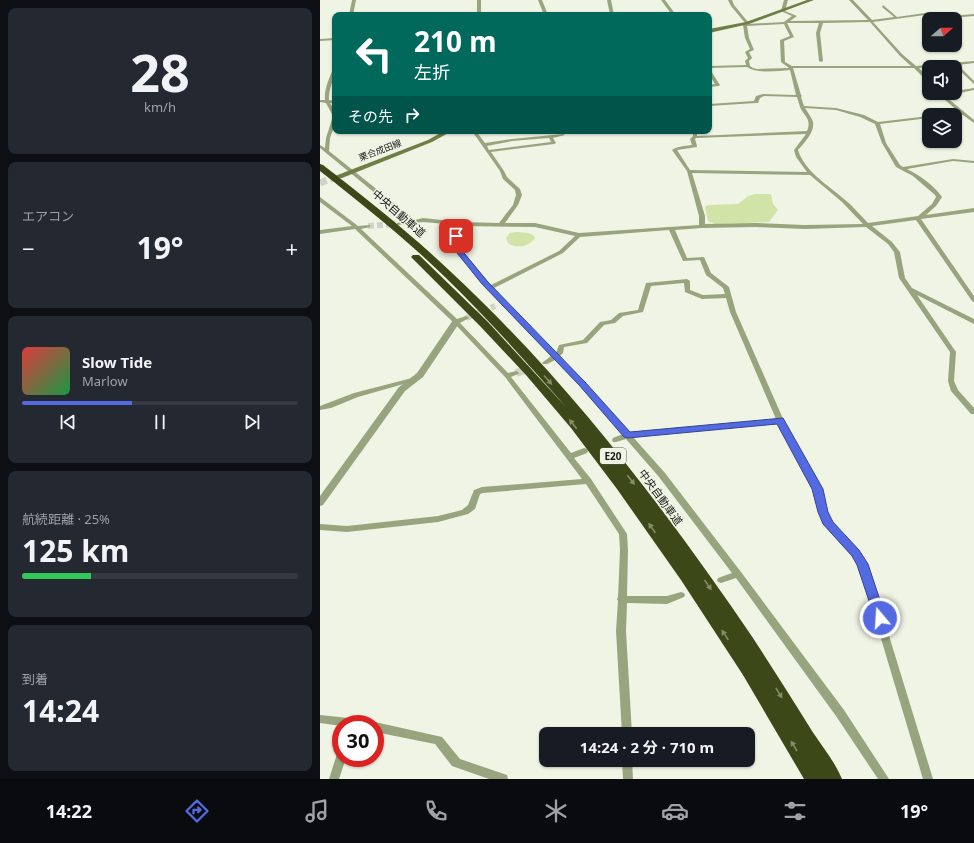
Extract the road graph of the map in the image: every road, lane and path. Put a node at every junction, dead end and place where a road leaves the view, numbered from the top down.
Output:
1 (354, 0) edge
2 (479, 0) edge
3 (540, 0) edge
4 (609, 0) edge
5 (663, 0) edge
6 (730, 0) edge
7 (786, 0) edge
8 (812, 0) edge
9 (851, 0) edge
10 (883, 6) dead end
11 (783, 11) junction
12 (352, 12) edge
13 (479, 12) edge
14 (545, 12) edge
15 (611, 12) edge
16 (672, 12) edge
17 (974, 15) edge
18 (897, 18) junction
19 (871, 20) junction
20 (787, 23) junction
21 (821, 23) junction
22 (746, 24) junction
23 (712, 30) edge
24 (332, 39) edge
25 (320, 40) edge
26 (821, 61) dead end
27 (974, 62) edge
28 (962, 64) edge
29 (748, 66) junction
30 (712, 67) edge
31 (791, 68) junction
32 (916, 68) junction
33 (922, 68) edge
34 (962, 71) edge
35 (922, 72) edge
36 (712, 76) edge
37 (332, 78) edge
38 (974, 83) edge
39 (712, 86) edge
40 (974, 89) edge
41 (962, 91) edge
42 (800, 96) junction
43 (947, 100) edge
44 (320, 101) edge
45 (327, 102) junction
46 (332, 102) edge
47 (712, 105) edge
48 (802, 107) junction
49 (332, 108) edge
50 (963, 114) joint
51 (922, 117) edge
52 (974, 122) edge
53 (876, 123) junction
54 (332, 126) edge
55 (809, 132) junction
56 (443, 134) edge
57 (476, 134) edge
58 (695, 134) edge
59 (712, 134) edge
60 (563, 135) dead end
61 (550, 137) junction
62 (483, 145) junction
63 (320, 146) edge
64 (327, 151) junction
65 (489, 152) junction
66 (974, 162) edge
67 (320, 167) edge
68 (903, 168) junction
69 (689, 171) junction
70 (350, 172) junction
71 (811, 174) junction
72 (330, 178) edge
73 (320, 199) edge
74 (974, 210) edge
75 (918, 219) junction
76 (413, 221) junction
77 (399, 224) tunnel mouth
78 (461, 224) junction
79 (501, 224) junction
80 (867, 225) junction
81 (355, 226) junction
82 (368, 226) tunnel mouth
83 (702, 226) junction
84 (671, 228) junction
85 (320, 232) edge
86 (579, 235) junction
87 (489, 288) junction
88 (910, 289) junction
89 (729, 296) junction
90 (974, 300) edge
91 (466, 318) tunnel mouth
92 (456, 322) junction
93 (974, 322) edge
94 (556, 356) junction
95 (545, 363) dead end
96 (516, 373) tunnel mouth
97 (507, 376) junction
98 (412, 380) junction
99 (320, 408) edge
100 (974, 412) edge
101 (780, 420) junction
102 (628, 435) junction
103 (616, 440) dead end
104 (584, 451) dead end
105 (569, 457) junction
106 (588, 481) junction
107 (320, 503) edge
108 (320, 528) edge
109 (738, 574) junction
110 (721, 580) dead end
111 (681, 595) dead end
112 (621, 599) junction
113 (320, 719) edge
114 (332, 721) edge
115 (627, 727) edge
116 (384, 729) edge
117 (338, 767) edge
118 (627, 767) edge
119 (334, 779) edge
120 (503, 779) edge
121 (628, 779) edge
122 (814, 779) edge
123 (833, 779) edge
124 (884, 779) edge
125 (928, 779) edge

1 - 12 street
2 - 13 street
3 - 14 street
4 - 15 street
5 - 16 street
6 - 22 street
7 - 11 street
8 - 11 main road
9 - 19 street
10 - 18 street
11 - 20 street
11 - 22 main road
17 - 18 street
18 - 19 street
19 - 21 street
19 - 32 street
20 - 21 street
20 - 22 street
20 - 31 street
21 - 26 street
22 - 23 main road
22 - 29 street
24 - 25 street
27 - 28 street
29 - 30 street
29 - 31 street
31 - 32 street
31 - 42 street
32 - 33 street
32 - 35 street
34 - 38 street
36 - 39 street
37 - 45 street
40 - 41 street
42 - 47 street
42 - 48 street
43 - 50 street
44 - 45 street
45 - 46 street
45 - 49 street
48 - 53 street
48 - 55 street
50 - 52 street
51 - 53 street
53 - 68 street
54 - 64 street
55 - 59 street
55 - 71 street
56 - 70 main road, 栗合成田線
57 - 62 street
58 - 69 street
60 - 61 street
61 - 62 street
61 - 65 street
62 - 65 street
63 - 64 street
64 - 70 street
65 - 79 street
66 - 68 street
67 - 72 highway, 中央自動車道 / E20
68 - 75 street
69 - 71 street
69 - 83 street
70 - 72 main road, 栗合成田線
70 - 76 street
71 - 80 street
122 -> 72 highway, 中央自動車道 / E20
72 -> 123 highway, 中央自動車道 / E20
73 - 81 street
74 - 75 street
75 - 80 street
75 - 90 street
76 - 77 street
76 - 78 street
78 - 79 street
78 - 87 street
79 - 86 street
80 - 83 street
80 - 88 street
81 - 82 street
81 - 85 street
81 - 92 street
83 - 84 street
84 - 86 street
84 - 89 street
86 - 87 street
87 - 94 street
88 - 93 street
88 - 100 street
89 - 94 street
89 - 101 street
91 - 92 street
92 - 97 street
92 - 98 street
94 - 95 street
94 - 102 street
96 - 97 street
97 - 105 street
98 - 99 street
98 - 107 street
101 - 102 street
101 - 125 street
102 - 103 street
102 - 109 street
104 - 105 street
105 - 106 street
106 - 108 street
106 - 112 street
109 - 110 street
109 - 124 street
111 - 112 street
112 - 115 street
113 - 114 street
116 - 120 street
117 - 119 street
118 - 121 street

